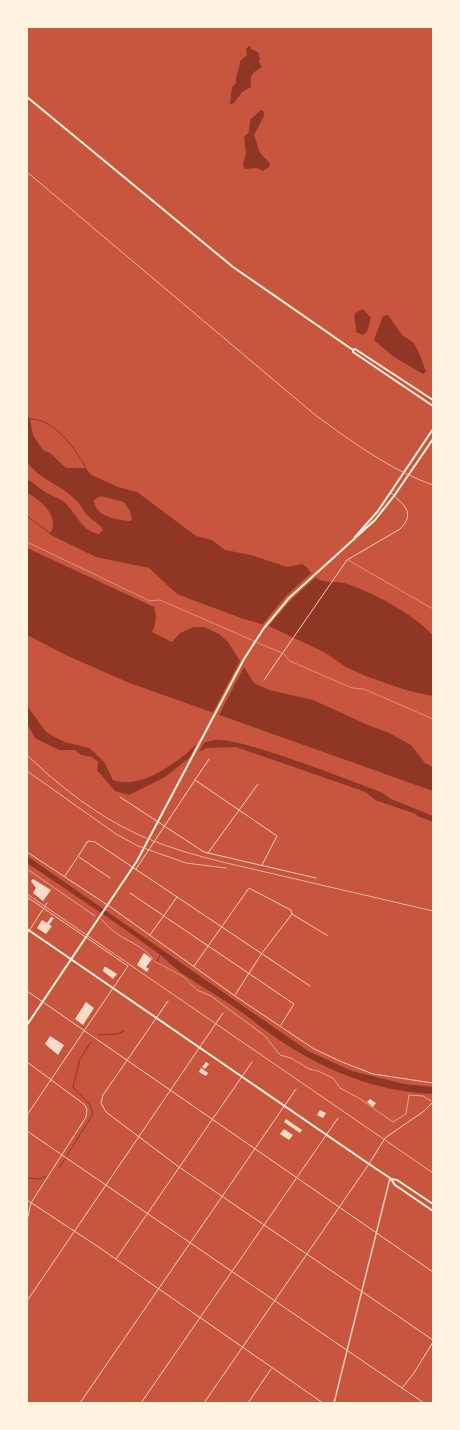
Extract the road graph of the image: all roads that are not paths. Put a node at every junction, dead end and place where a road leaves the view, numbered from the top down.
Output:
1 (27, 97) edge
2 (353, 350) junction
3 (433, 400) edge
4 (433, 406) edge
5 (433, 429) edge
6 (433, 439) edge
7 (391, 493) junction
8 (394, 496) junction
9 (354, 538) junction
10 (27, 542) edge
11 (347, 560) junction
12 (433, 609) edge
13 (282, 653) junction
14 (264, 680) dead end
15 (433, 719) edge
16 (209, 759) dead end
17 (195, 780) junction
18 (258, 784) dead end
19 (120, 797) dead end
20 (238, 809) junction
21 (164, 825) junction
22 (27, 852) edge
23 (208, 853) junction
24 (78, 857) junction
25 (262, 866) junction
26 (136, 869) junction
27 (65, 877) junction
28 (110, 878) dead end
29 (316, 878) dead end
30 (130, 893) dead end
31 (178, 896) junction
32 (27, 897) edge
33 (47, 903) dead end
34 (109, 906) junction
35 (44, 908) junction
36 (292, 914) junction
37 (164, 916) junction
38 (221, 926) junction
39 (28, 929) edge
40 (27, 934) edge
41 (150, 935) junction
42 (328, 936) dead end
43 (87, 938) junction
44 (208, 946) junction
45 (262, 953) junction
46 (72, 960) junction
47 (154, 961) road end
48 (193, 967) junction
49 (249, 974) junction
50 (310, 986) dead end
51 (113, 988) junction
52 (196, 989) road end
53 (27, 991) edge
54 (235, 996) junction
55 (168, 1001) dead end
56 (43, 1002) junction
57 (223, 1013) dead end
58 (157, 1018) junction
59 (27, 1025) edge
60 (281, 1026) junction
61 (84, 1030) junction
62 (199, 1047) junction
63 (127, 1060) junction
64 (27, 1062) edge
65 (252, 1062) dead end
66 (241, 1077) junction
67 (52, 1080) junction
68 (433, 1083) edge
69 (296, 1089) dead end
70 (169, 1090) junction
71 (433, 1102) edge
72 (284, 1106) junction
73 (27, 1116) edge
74 (338, 1118) dead end
75 (212, 1120) junction
76 (27, 1131) edge
77 (326, 1135) junction
78 (137, 1137) junction
79 (254, 1149) junction
80 (61, 1154) junction
81 (370, 1164) junction
82 (179, 1167) junction
83 (296, 1178) junction
84 (390, 1178) junction
85 (105, 1184) junction
86 (222, 1196) junction
87 (27, 1200) edge
88 (31, 1203) junction
89 (433, 1204) edge
90 (339, 1208) junction
91 (433, 1211) edge
92 (147, 1214) junction
93 (27, 1221) edge
94 (265, 1225) junction
95 (73, 1230) junction
96 (376, 1233) junction
97 (190, 1243) junction
98 (306, 1255) junction
99 (116, 1259) junction
100 (232, 1272) junction
101 (433, 1272) edge
102 (157, 1290) junction
103 (361, 1292) junction
104 (27, 1301) edge
105 (274, 1302) junction
106 (200, 1319) junction
107 (433, 1341) edge
108 (242, 1348) junction
109 (347, 1352) junction
110 (272, 1368) junction
111 (402, 1388) junction
112 (80, 1403) edge
113 (141, 1403) edge
114 (204, 1403) edge
115 (248, 1403) edge
116 (323, 1403) edge
117 (334, 1403) edge
118 (424, 1403) edge

1 - 2 main road
2 - 3 main road
2 - 4 main road
5 - 7 main road
6 - 8 main road
7 - 8 street
7 - 9 main road
8 - 9 main road
8 - 11 street
9 - 34 main road
10 - 13 lane
11 - 12 lane
11 - 13 street
13 - 14 street
13 - 15 lane
16 - 17 street
17 - 20 street
17 - 21 street
18 - 20 street
19 - 21 street
20 - 23 street
20 - 25 street
21 - 23 street
21 - 26 street
22 - 27 street
23 - 25 street
24 - 26 street
24 - 27 street
24 - 28 street
25 - 29 street
26 - 31 street
27 - 34 street
30 - 37 street
31 - 37 street
31 - 38 street
32 - 35 street
33 - 35 street
34 - 41 street
34 - 43 main road
35 - 39 street
35 - 43 street
36 - 38 street
36 - 42 street
36 - 45 street
37 - 41 street
37 - 44 street
38 - 44 street
38 - 45 street
39 - 40 street
39 - 46 main road
41 - 48 street
43 - 46 main road
43 - 51 street
44 - 48 street
44 - 49 street
45 - 49 street
45 - 50 street
46 - 51 main road
46 - 56 main road
47 - 52 lane
48 - 54 street
49 - 54 street
49 - 60 street
51 - 58 main road
51 - 61 street
53 - 56 street
54 - 60 street
55 - 58 street
56 - 59 main road
56 - 61 street
57 - 62 street
58 - 62 main road
58 - 63 street
60 - 68 street
61 - 63 street
61 - 67 street
62 - 66 main road
62 - 70 street
63 - 70 street
63 - 78 street
64 - 67 street
65 - 66 street
66 - 72 main road
66 - 75 street
67 - 73 street
67 - 80 street
69 - 72 street
70 - 75 street
70 - 78 street
71 - 81 street
72 - 77 main road
72 - 79 street
74 - 77 street
75 - 79 street
75 - 82 street
76 - 80 street
77 - 81 main road
77 - 83 street
78 - 82 street
78 - 85 street
79 - 83 street
79 - 86 street
80 - 85 street
80 - 88 street
81 - 84 main road
81 - 90 street
82 - 86 street
82 - 92 street
83 - 90 street
83 - 94 street
84 - 89 main road
84 - 91 main road
84 - 96 street
85 - 92 street
85 - 95 street
86 - 94 street
86 - 97 street
87 - 88 street
88 - 93 street
88 - 95 street
90 - 96 street
90 - 98 street
92 - 97 street
92 - 99 street
94 - 98 street
94 - 100 street
95 - 99 street
95 - 104 street
96 - 101 street
96 - 103 street
97 - 100 street
97 - 102 street
98 - 103 street
98 - 105 street
99 - 102 street
100 - 105 street
100 - 106 street
102 - 106 street
102 - 112 street
103 - 107 street
103 - 109 street
105 - 108 street
105 - 109 street
106 - 108 street
106 - 113 street
107 - 111 street
108 - 110 street
108 - 114 street
109 - 111 street
109 - 117 street
110 - 115 street
110 - 116 street
111 - 118 street

